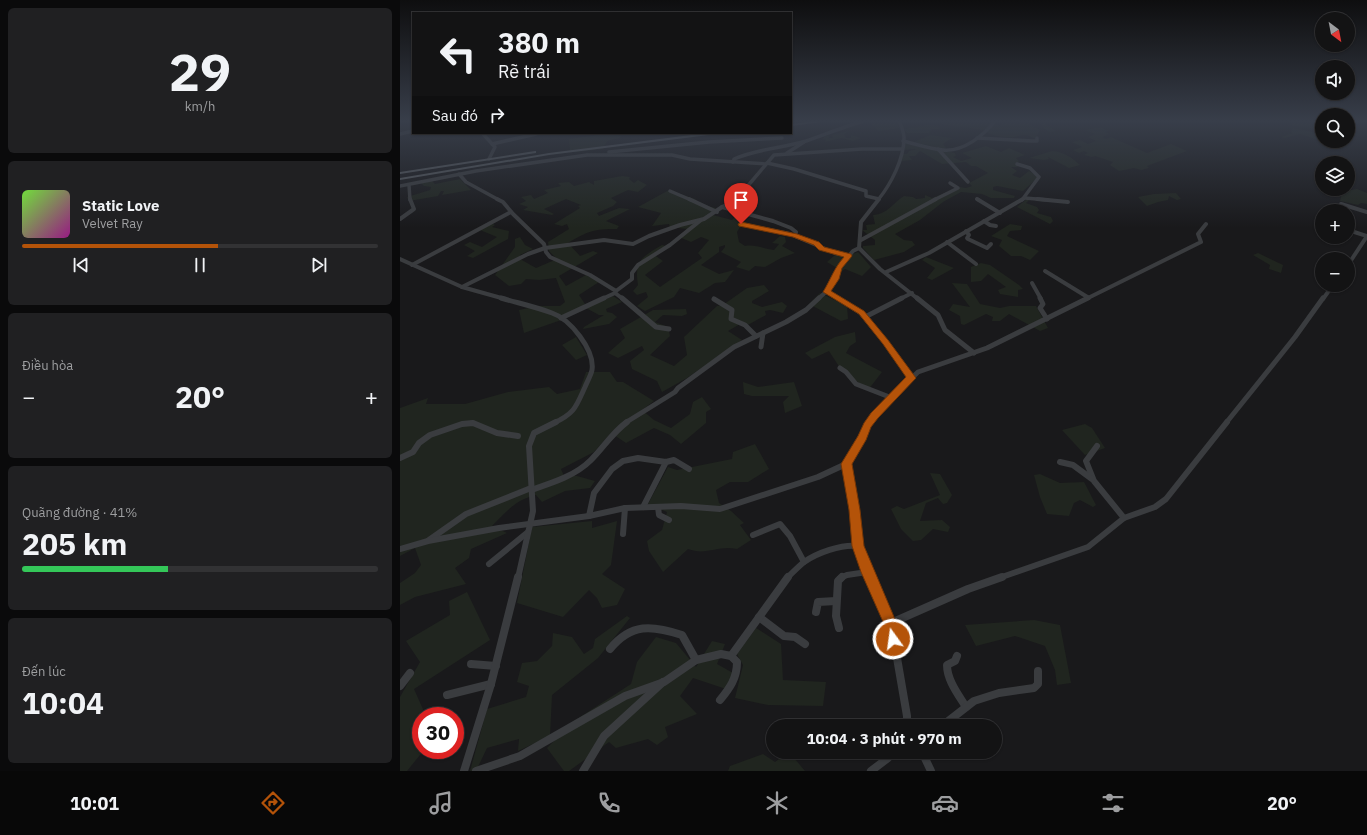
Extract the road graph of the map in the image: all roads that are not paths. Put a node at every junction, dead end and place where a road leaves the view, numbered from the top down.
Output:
1 (491, 156) edge
2 (516, 156) edge
3 (529, 156) edge
4 (587, 156) edge
5 (676, 156) edge
6 (741, 156) edge
7 (773, 156) edge
8 (899, 156) edge
9 (944, 156) edge
10 (489, 159) junction
11 (733, 162) junction
12 (767, 163) junction
13 (1017, 164) dead end
14 (481, 166) junction
15 (476, 171) junction
16 (400, 173) edge
17 (459, 174) junction
18 (400, 179) edge
19 (968, 182) dead end
20 (950, 183) dead end
21 (401, 185) edge
22 (409, 185) junction
23 (670, 191) dead end
24 (1025, 198) junction
25 (879, 199) junction
26 (977, 199) dead end
27 (1068, 202) dead end
28 (722, 207) junction
29 (1355, 208) edge
30 (511, 212) junction
31 (717, 212) junction
32 (1367, 212) edge
33 (1000, 213) junction
34 (400, 219) edge
35 (702, 220) junction
36 (984, 221) junction
37 (741, 224) dead end
38 (1206, 224) dead end
39 (996, 226) dead end
40 (966, 231) junction
41 (1355, 232) edge
42 (795, 235) junction
43 (1367, 236) edge
44 (860, 240) junction
45 (947, 242) junction
46 (991, 244) dead end
47 (545, 248) junction
48 (859, 248) junction
49 (1355, 254) edge
50 (849, 256) junction
51 (400, 260) edge
52 (976, 264) dead end
53 (412, 265) junction
54 (1045, 271) dead end
55 (886, 272) junction
56 (1032, 283) dead end
57 (462, 287) junction
58 (615, 292) junction
59 (827, 292) junction
60 (1328, 292) edge
61 (912, 293) junction
62 (1089, 298) junction
63 (714, 299) dead end
64 (865, 317) junction
65 (561, 318) junction
66 (1047, 319) junction
67 (668, 329) dead end
68 (763, 333) junction
69 (756, 336) junction
70 (761, 347) dead end
71 (974, 353) junction
72 (840, 368) dead end
73 (911, 378) junction
74 (892, 398) junction
75 (518, 436) dead end
76 (1097, 446) dead end
77 (400, 458) edge
78 (666, 462) junction
79 (1060, 462) dead end
80 (846, 464) junction
81 (689, 469) dead end
82 (1094, 481) junction
83 (531, 489) junction
84 (643, 507) junction
85 (658, 507) junction
86 (626, 508) junction
87 (589, 516) junction
88 (1124, 518) junction
89 (669, 520) dead end
90 (530, 524) junction
91 (528, 532) junction
92 (623, 534) dead end
93 (753, 535) dead end
94 (428, 540) junction
95 (858, 546) junction
96 (401, 550) edge
97 (804, 562) junction
98 (489, 564) dead end
99 (867, 572) junction
100 (836, 602) junction
101 (816, 612) dead end
102 (758, 618) junction
103 (891, 624) junction
104 (839, 628) dead end
105 (805, 644) dead end
106 (610, 649) dead end
107 (731, 656) junction
108 (956, 656) dead end
109 (696, 660) junction
110 (471, 664) dead end
111 (496, 666) junction
112 (1038, 671) dead end
113 (410, 673) dead end
114 (664, 682) junction
115 (491, 684) junction
116 (400, 686) edge
117 (447, 695) dead end
118 (720, 700) dead end
119 (966, 707) junction
120 (908, 719) edge
121 (951, 719) edge
122 (887, 759) edge
123 (925, 759) edge
124 (464, 771) edge
125 (476, 771) edge
126 (583, 771) edge
127 (871, 771) edge
128 (931, 771) edge

1 - 10 street
2 - 10 main road
3 - 14 main road
4 - 15 street
5 - 11 street
6 - 11 street
7 - 12 street
8 - 25 street
9 - 19 street
10 - 16 main road
11 - 12 street
12 - 25 street
12 - 28 street
13 - 24 street
14 - 15 street
14 - 18 main road
15 - 17 street
17 - 22 street
17 - 30 street
20 - 44 street
21 - 22 street
22 - 34 street
23 - 31 street
24 - 27 street
24 - 33 street
25 - 44 street
26 - 33 street
28 - 31 street
28 - 42 street
29 - 32 street
30 - 47 street
30 - 53 street
31 - 35 street
33 - 36 street
35 - 47 street
35 - 58 street
36 - 39 street
36 - 40 street
37 - 42 street
38 - 62 street
40 - 45 street
40 - 46 street
41 - 43 street
42 - 50 street
43 - 49 street
44 - 48 street
45 - 52 street
45 - 55 street
47 - 57 street
47 - 58 street
48 - 50 street
48 - 55 street
50 - 59 street
51 - 53 street
53 - 57 street
54 - 62 street
55 - 61 street
56 - 66 street
57 - 65 street
58 - 65 street
58 - 67 street
59 - 64 street
59 - 68 street
60 - 88 street
61 - 64 street
61 - 71 street
62 - 66 street
63 - 69 street
64 - 73 street
65 - 83 street
66 - 71 street
68 - 69 street
68 - 70 street
69 - 83 street
71 - 73 street
72 - 74 street
73 - 74 street
74 - 80 street
75 - 77 street
76 - 82 street
78 - 81 street
78 - 84 street
78 - 87 street
79 - 82 street
80 - 85 street
80 - 95 street
82 - 88 street
83 - 90 street
83 - 94 street
84 - 85 street
84 - 86 street
85 - 89 street
86 - 87 street
86 - 92 street
87 - 90 street
88 - 103 street
90 - 91 street
90 - 94 street
91 - 98 street
91 - 111 street
93 - 97 street
94 - 96 street
95 - 97 street
95 - 99 street
97 - 102 street
99 - 100 street
99 - 103 street
100 - 101 street
100 - 104 street
102 - 105 street
102 - 107 street
103 - 120 street
106 - 109 street
107 - 109 street
107 - 118 street
108 - 119 street
109 - 114 street
110 - 111 street
111 - 115 street
112 - 119 street
113 - 116 street
114 - 125 street
114 - 126 street
115 - 117 street
115 - 124 street
119 - 121 street
122 - 127 street
123 - 128 street

